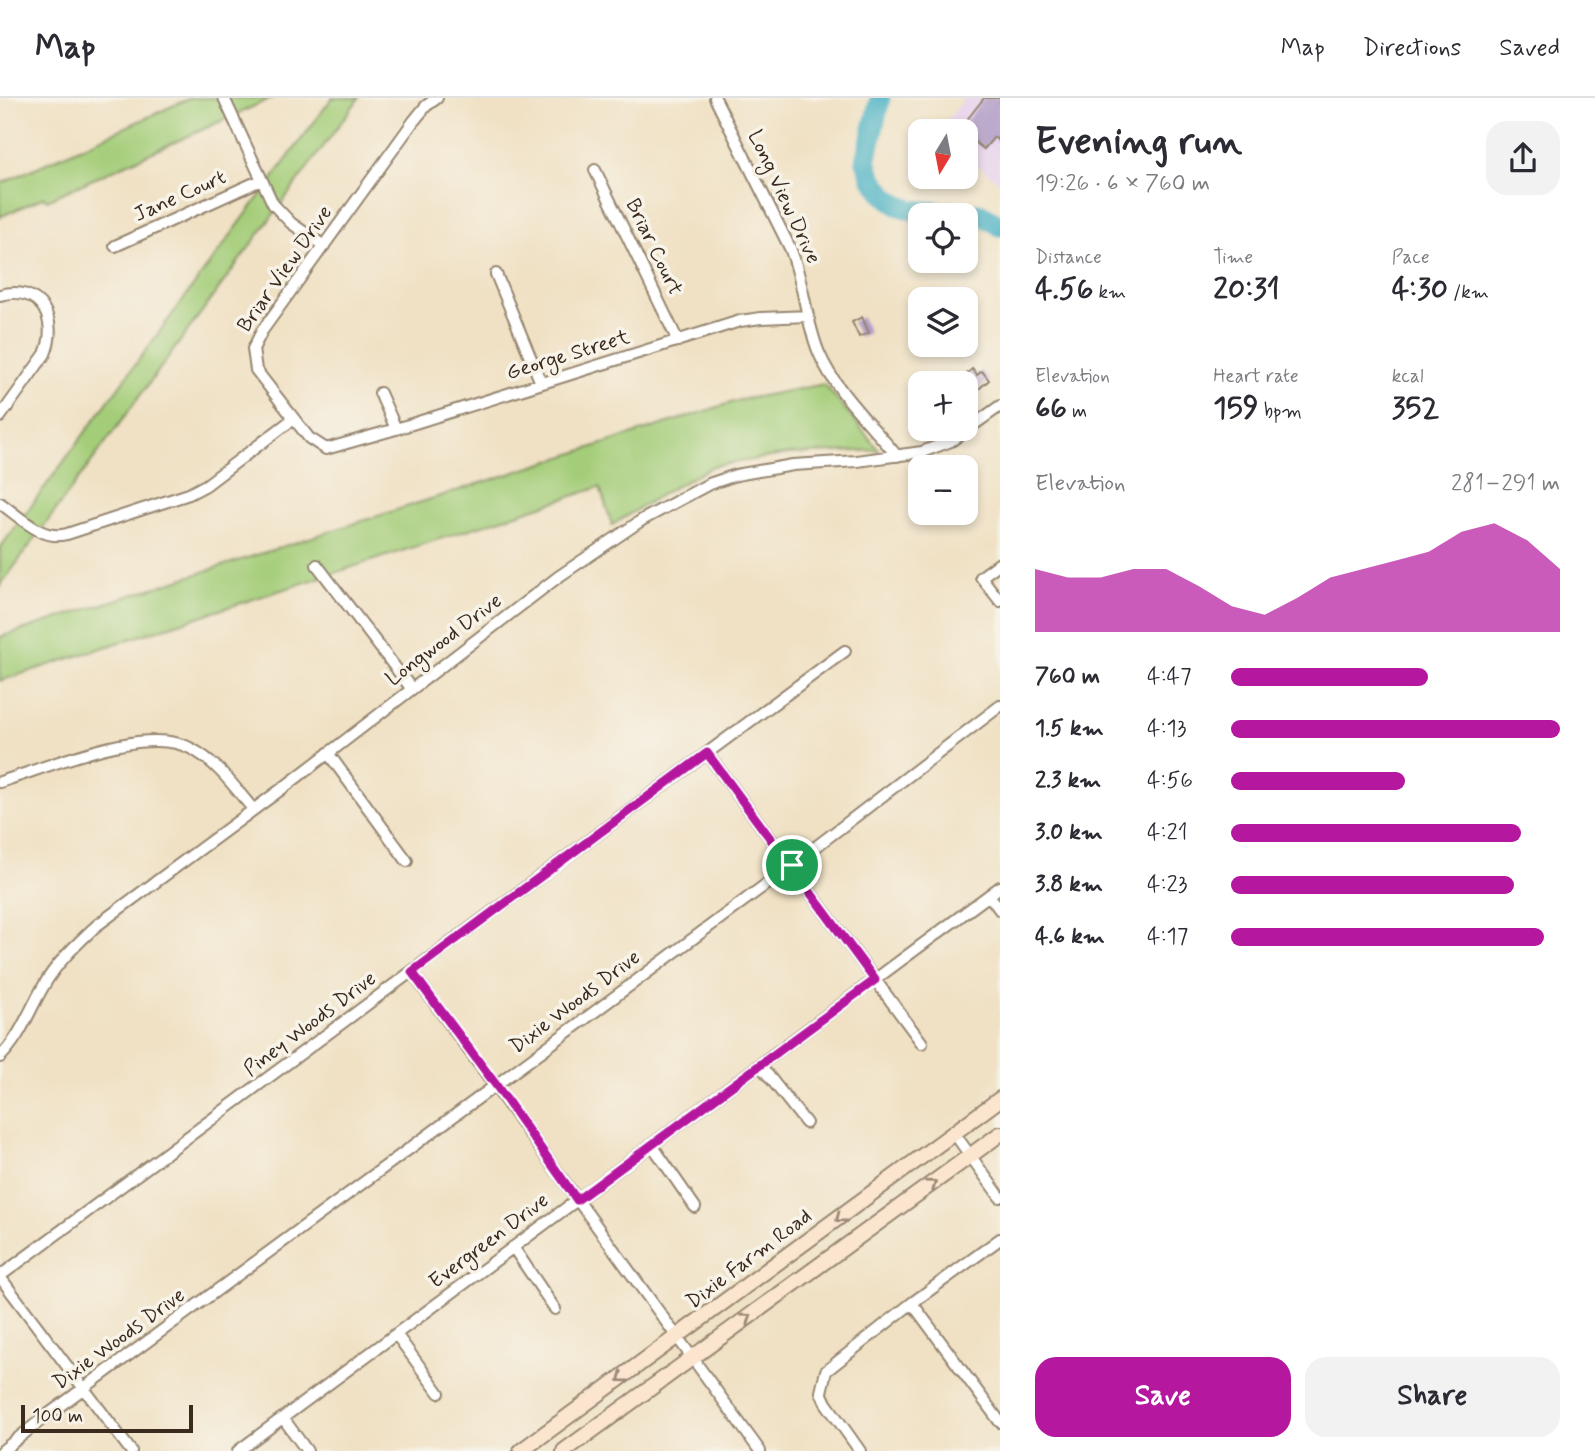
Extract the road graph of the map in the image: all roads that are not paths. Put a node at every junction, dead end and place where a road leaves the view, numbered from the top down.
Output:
1 (224, 98) edge
2 (437, 98) edge
3 (715, 98) edge
4 (595, 170) dead end
5 (261, 180) junction
6 (115, 246) dead end
7 (324, 246) junction
8 (496, 274) dead end
9 (0, 295) edge
10 (808, 316) junction
11 (678, 341) junction
12 (541, 383) junction
13 (380, 393) dead end
14 (1000, 406) edge
15 (0, 417) edge
16 (293, 419) junction
17 (396, 429) junction
18 (342, 445) joint
19 (897, 456) junction
20 (0, 503) edge
21 (1000, 563) edge
22 (317, 565) dead end
23 (1000, 601) edge
24 (845, 651) dead end
25 (411, 688) junction
26 (1000, 706) edge
27 (328, 753) junction
28 (707, 753) junction
29 (0, 782) edge
30 (253, 809) junction
31 (407, 861) dead end
32 (792, 865) junction
33 (1000, 887) edge
34 (989, 895) junction
35 (1000, 910) edge
36 (412, 972) junction
37 (875, 980) junction
38 (922, 1043) dead end
39 (0, 1057) edge
40 (760, 1065) junction
41 (496, 1085) junction
42 (1000, 1099) edge
43 (806, 1123) dead end
44 (954, 1133) junction
45 (1000, 1134) edge
46 (652, 1145) junction
47 (971, 1156) junction
48 (1000, 1197) edge
49 (577, 1200) junction
50 (695, 1207) dead end
51 (1000, 1239) edge
52 (513, 1247) junction
53 (0, 1276) edge
54 (912, 1303) junction
55 (555, 1309) dead end
56 (396, 1334) junction
57 (678, 1338) junction
58 (692, 1357) junction
59 (85, 1389) junction
60 (439, 1393) dead end
61 (283, 1418) junction
62 (1000, 1422) edge
63 (2, 1451) edge
64 (131, 1451) edge
65 (238, 1451) edge
66 (307, 1451) edge
67 (521, 1451) edge
68 (564, 1451) edge
69 (760, 1451) edge
70 (860, 1451) edge

1 - 5 street
2 - 7 street, Briar View Drive
3 - 10 street, Long View Drive
4 - 11 street, Briar Court
5 - 6 street, Jane Court
5 - 7 street
7 - 16 street, Briar View Drive
8 - 12 street
9 - 15 street
10 - 11 street, George Street
10 - 19 street, Long View Drive
11 - 12 street, George Street
12 - 17 street, George Street
13 - 17 street
14 - 19 street, Longwood Drive
16 - 18 street, Briar View Drive
16 - 20 street
17 - 18 street, George Street
19 - 25 street, Longwood Drive
21 - 23 street
22 - 25 street
24 - 28 street, Piney Woods Drive
25 - 27 street, Longwood Drive
26 - 32 street, Dixie Woods Drive
27 - 30 street, Longwood Drive
27 - 31 street
28 - 32 street
28 - 36 street, Piney Woods Drive
29 - 30 street
30 - 39 street, Longwood Drive
32 - 37 street
32 - 41 street, Dixie Woods Drive
33 - 34 street, Evergreen Drive
34 - 35 street
34 - 37 street, Evergreen Drive
36 - 41 street
36 - 53 street, Piney Woods Drive
37 - 38 street
37 - 40 street, Evergreen Drive
40 - 43 street
40 - 46 street, Evergreen Drive
41 - 49 street
41 - 59 street, Dixie Woods Drive
42 - 44 main road, Dixie Farm Road
44 - 47 street
44 -> 57 main road, Dixie Farm Road
45 - 47 main road
46 - 49 street, Evergreen Drive
46 - 50 street
47 - 48 street
58 -> 47 main road
49 - 52 street, Evergreen Drive
49 - 57 street
51 - 54 street
52 - 55 street
52 - 56 street, Evergreen Drive
53 - 59 street
54 - 62 street
54 - 70 street
56 - 60 street
56 - 61 street, Evergreen Drive
57 - 58 street
57 -> 67 main road, Dixie Farm Road
58 - 68 main road
58 - 69 street
59 - 63 street, Dixie Woods Drive
59 - 64 street
61 - 65 street, Evergreen Drive
61 - 66 street

